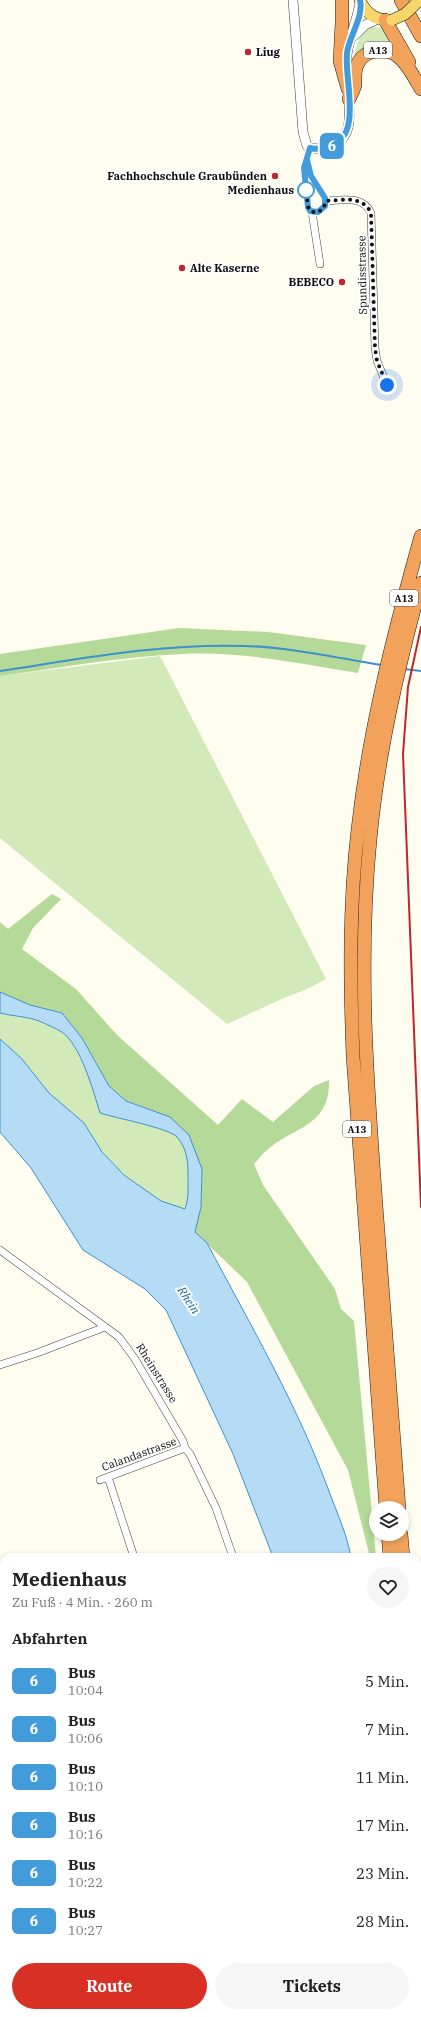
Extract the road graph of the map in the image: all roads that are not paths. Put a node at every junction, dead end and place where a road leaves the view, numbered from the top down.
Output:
1 (293, 0) edge
2 (342, 0) edge
3 (401, 0) edge
4 (416, 0) edge
5 (420, 0) edge
6 (360, 1) edge
7 (421, 8) edge
8 (385, 20) junction
9 (421, 36) edge
10 (350, 40) junction
11 (421, 89) edge
12 (348, 94) junction
13 (310, 148) junction
14 (307, 159) junction
15 (326, 201) junction
16 (311, 212) junction
17 (320, 264) dead end
18 (387, 385) dead end
19 (421, 536) edge
20 (421, 583) edge
21 (393, 667) junction
22 (376, 747) junction
23 (0, 1250) edge
24 (105, 1326) junction
25 (0, 1365) edge
26 (185, 1448) junction
27 (108, 1477) junction
28 (100, 1480) dead end
29 (385, 1501) edge
30 (398, 1501) edge
31 (389, 1541) edge
32 (402, 1541) edge
33 (133, 1553) edge
34 (232, 1553) edge
35 (390, 1553) edge
36 (403, 1553) edge

1 - 13 street
2 - 12 highway
3 - 9 highway
4 - 7 highway
5 - 8 main road, bridge
6 - 8 main road
6 - 10 street
8 - 10 street
8 - 11 highway, A13
10 - 12 street
11 - 12 highway, A13
12 - 13 street
13 - 14 street
14 - 15 street
14 - 16 street
15 - 16 street
15 - 18 street, Spundisstrasse
16 - 17 street
19 - 21 highway, A13
20 - 21 highway, A13
21 - 22 highway, A13
22 - 29 highway, A13
22 - 30 highway, A13
23 - 24 street, Rheinstrasse
24 - 25 street
24 - 26 street, Rheinstrasse
26 - 27 street, Calandastrasse
26 - 34 street, Rheinstrasse
27 - 28 street, Calandastrasse
27 - 33 street
31 - 35 highway
32 - 36 highway

